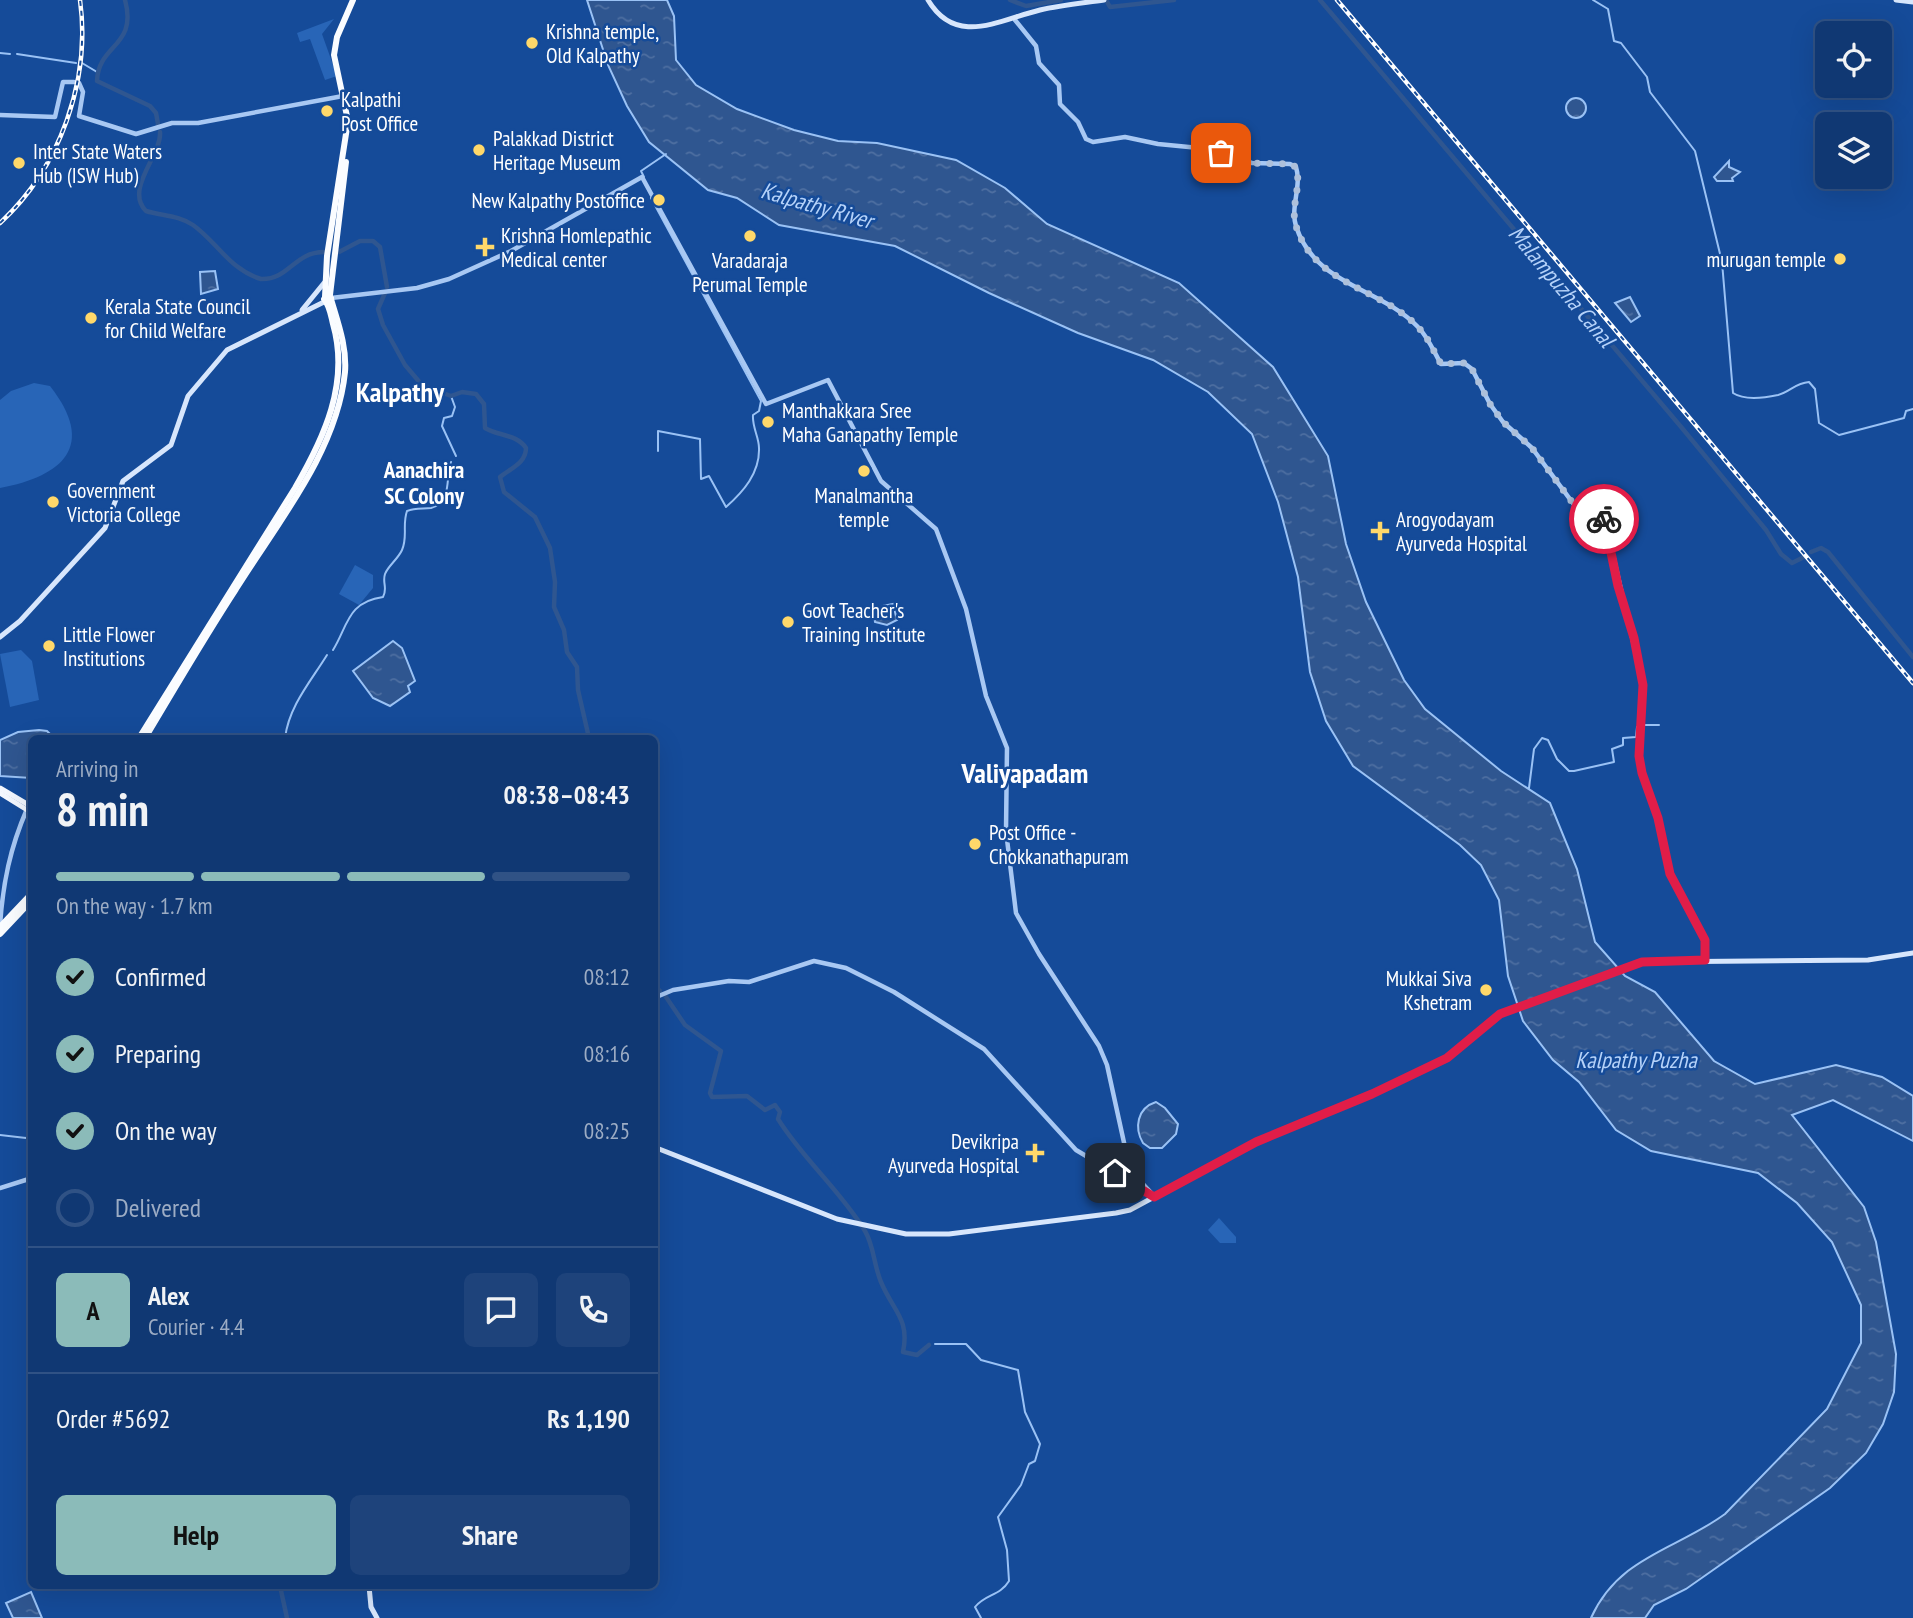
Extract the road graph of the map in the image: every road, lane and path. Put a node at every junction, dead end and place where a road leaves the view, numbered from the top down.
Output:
1 (353, 0) edge
2 (928, 0) edge
3 (1104, 0) edge
4 (1896, 0) edge
5 (1913, 2) edge
6 (1015, 20) junction
7 (339, 33) junction
8 (344, 96) junction
9 (0, 115) edge
10 (324, 284) junction
11 (328, 299) junction
12 (297, 315) junction
13 (11, 629) junction
14 (0, 630) edge
15 (0, 637) edge
16 (141, 735) edge
17 (147, 735) edge
18 (0, 788) edge
19 (0, 793) edge
20 (28, 808) edge
21 (28, 808) edge
22 (28, 814) edge
23 (28, 898) edge
24 (28, 904) edge
25 (0, 929) edge
26 (1913, 953) edge
27 (1705, 960) junction
28 (658, 996) edge
29 (658, 1149) edge
30 (28, 1179) edge
31 (0, 1188) edge
32 (1154, 1197) junction
33 (369, 1589) edge
34 (377, 1618) edge

1 - 7 highway
2 - 6 main road
3 - 6 main road
4 - 5 main road
6 - 27 street
7 - 8 highway
7 - 11 highway
8 - 9 street
8 - 10 highway
10 - 11 highway
10 - 12 main road
11 - 12 main road
11 - 16 highway
11 - 17 highway
11 - 32 street
12 - 13 main road
13 - 14 main road
13 - 15 main road
18 - 20 main road
19 - 21 main road
22 - 25 street
23 - 25 highway
24 - 25 highway
26 - 27 main road
27 - 32 main road
28 - 32 street
29 - 32 main road
30 - 31 street
33 - 34 main road

